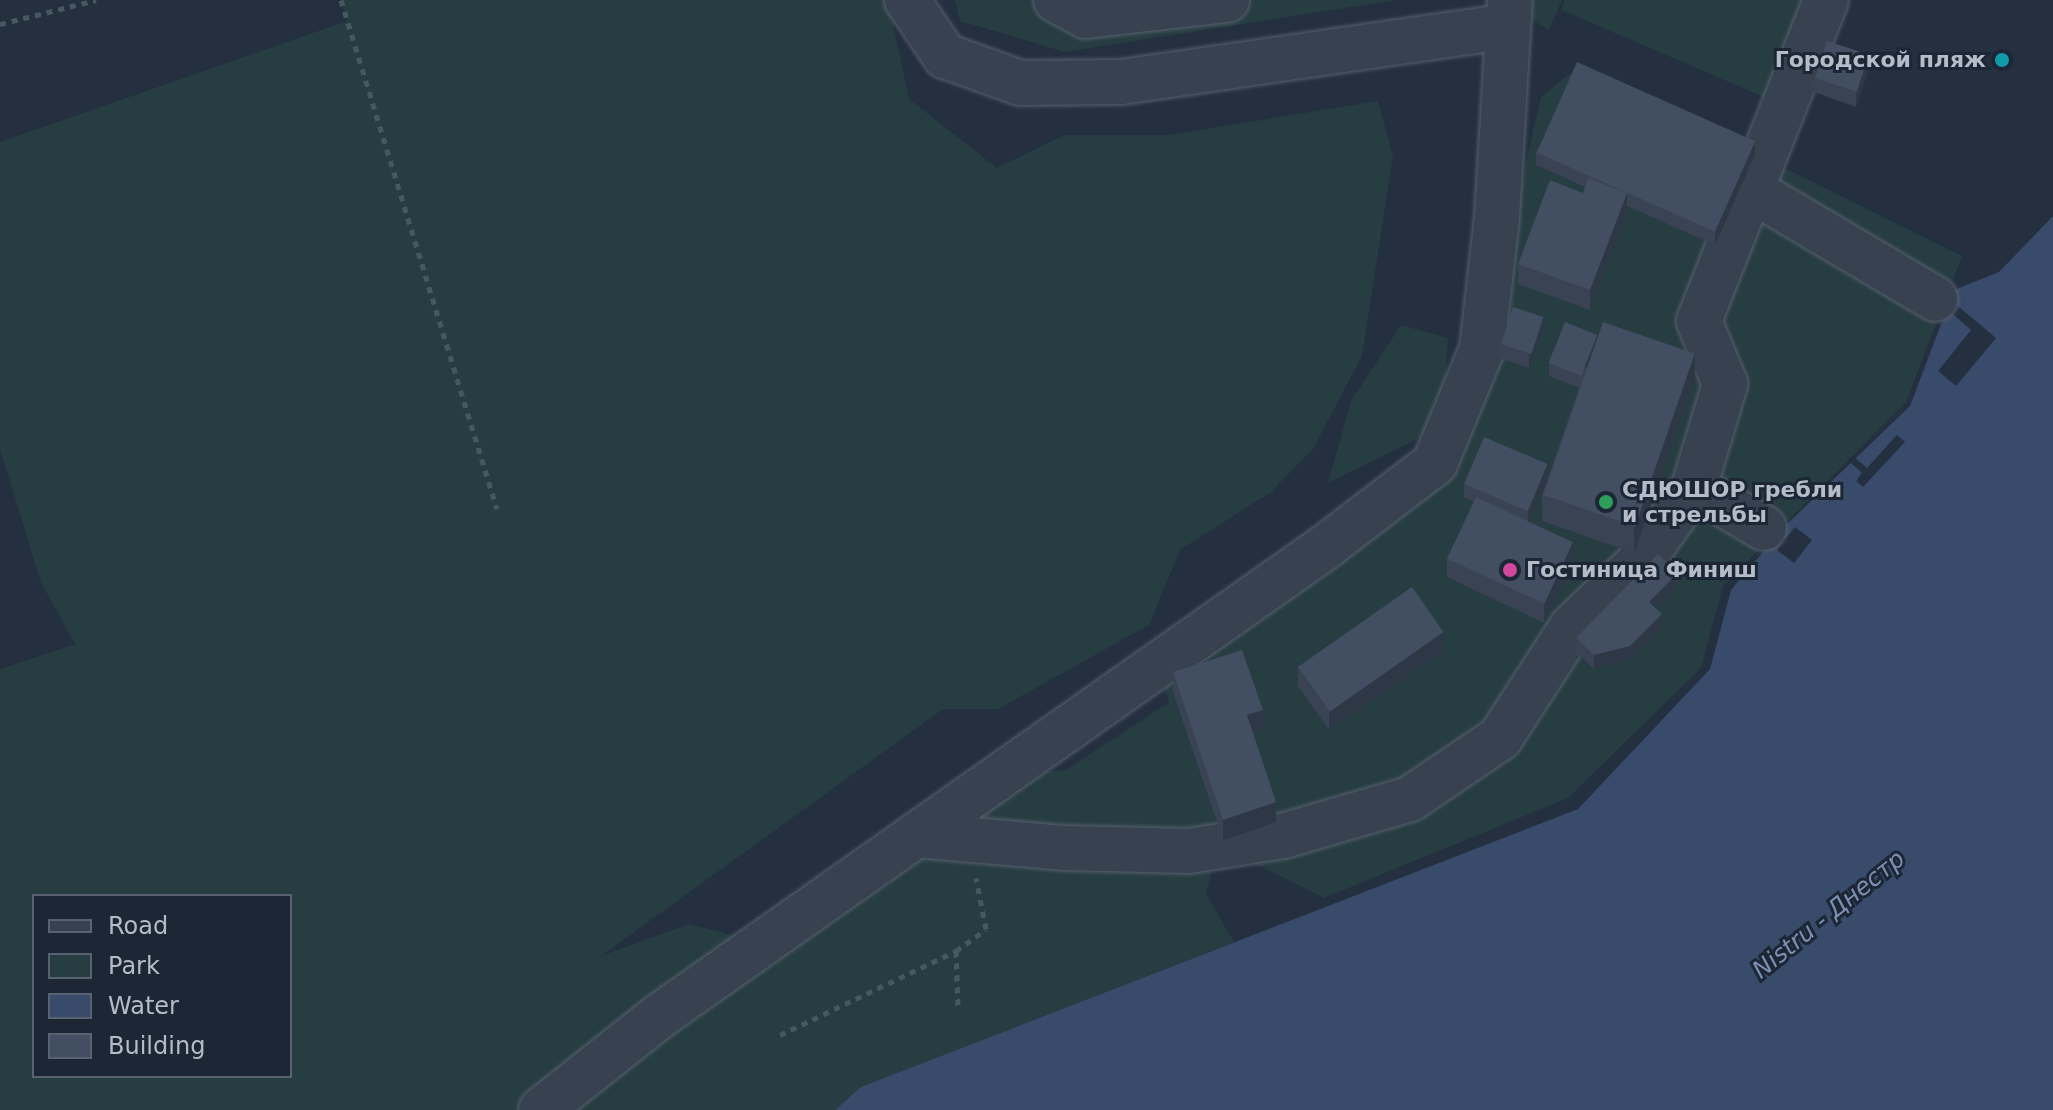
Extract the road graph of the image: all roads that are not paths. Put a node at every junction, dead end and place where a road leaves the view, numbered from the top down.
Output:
1 (907, 0) edge
2 (1056, 0) edge
3 (1227, 0) edge
4 (1826, 0) edge
5 (1508, 14) edge
6 (1751, 190) junction
7 (1935, 299) dead end
8 (1694, 487) junction
9 (1764, 528) dead end
10 (935, 837) junction
11 (541, 1110) edge

1 - 5 street
2 - 3 street
4 - 6 street
5 - 10 street
6 - 7 street
6 - 8 street
8 - 9 street
8 - 10 street
10 - 11 street

